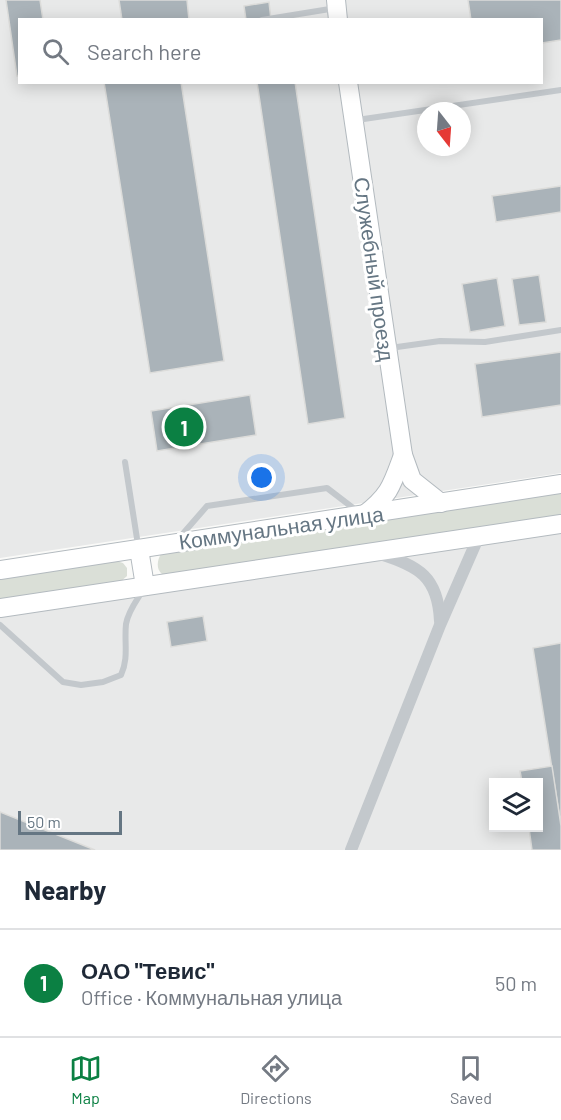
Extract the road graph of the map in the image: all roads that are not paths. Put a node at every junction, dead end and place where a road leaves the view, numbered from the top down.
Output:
1 (337, 9) edge
2 (276, 18) edge
3 (348, 84) edge
4 (561, 90) edge
5 (353, 120) junction
6 (561, 330) edge
7 (387, 348) junction
8 (403, 455) junction
9 (125, 462) dead end
10 (561, 484) edge
11 (441, 503) junction
12 (363, 515) junction
13 (561, 524) edge
14 (478, 538) junction
15 (175, 543) junction
16 (139, 549) junction
17 (376, 552) junction
18 (0, 570) edge
19 (145, 586) junction
20 (0, 608) edge
21 (0, 625) edge
22 (440, 625) junction
23 (351, 850) edge

1 - 2 lane
3 - 5 main road, Служебный проезд
4 - 5 lane
5 - 7 main road, Служебный проезд
6 - 7 lane
7 - 8 main road, Служебный проезд
8 - 11 main road, Служебный проезд
8 - 12 main road, Служебный проезд
9 - 16 lane
10 - 11 main road, Коммунальная улица
11 - 12 main road, Коммунальная улица
12 - 15 main road, Коммунальная улица
12 - 15 lane
13 - 14 main road, Коммунальная улица
14 - 17 main road, Коммунальная улица
14 - 22 street
15 - 16 main road, Коммунальная улица
16 - 18 main road, Коммунальная улица
16 - 19 main road
17 - 19 main road, Коммунальная улица
17 - 22 street
19 - 20 main road, Коммунальная улица
19 - 21 lane
22 - 23 street

